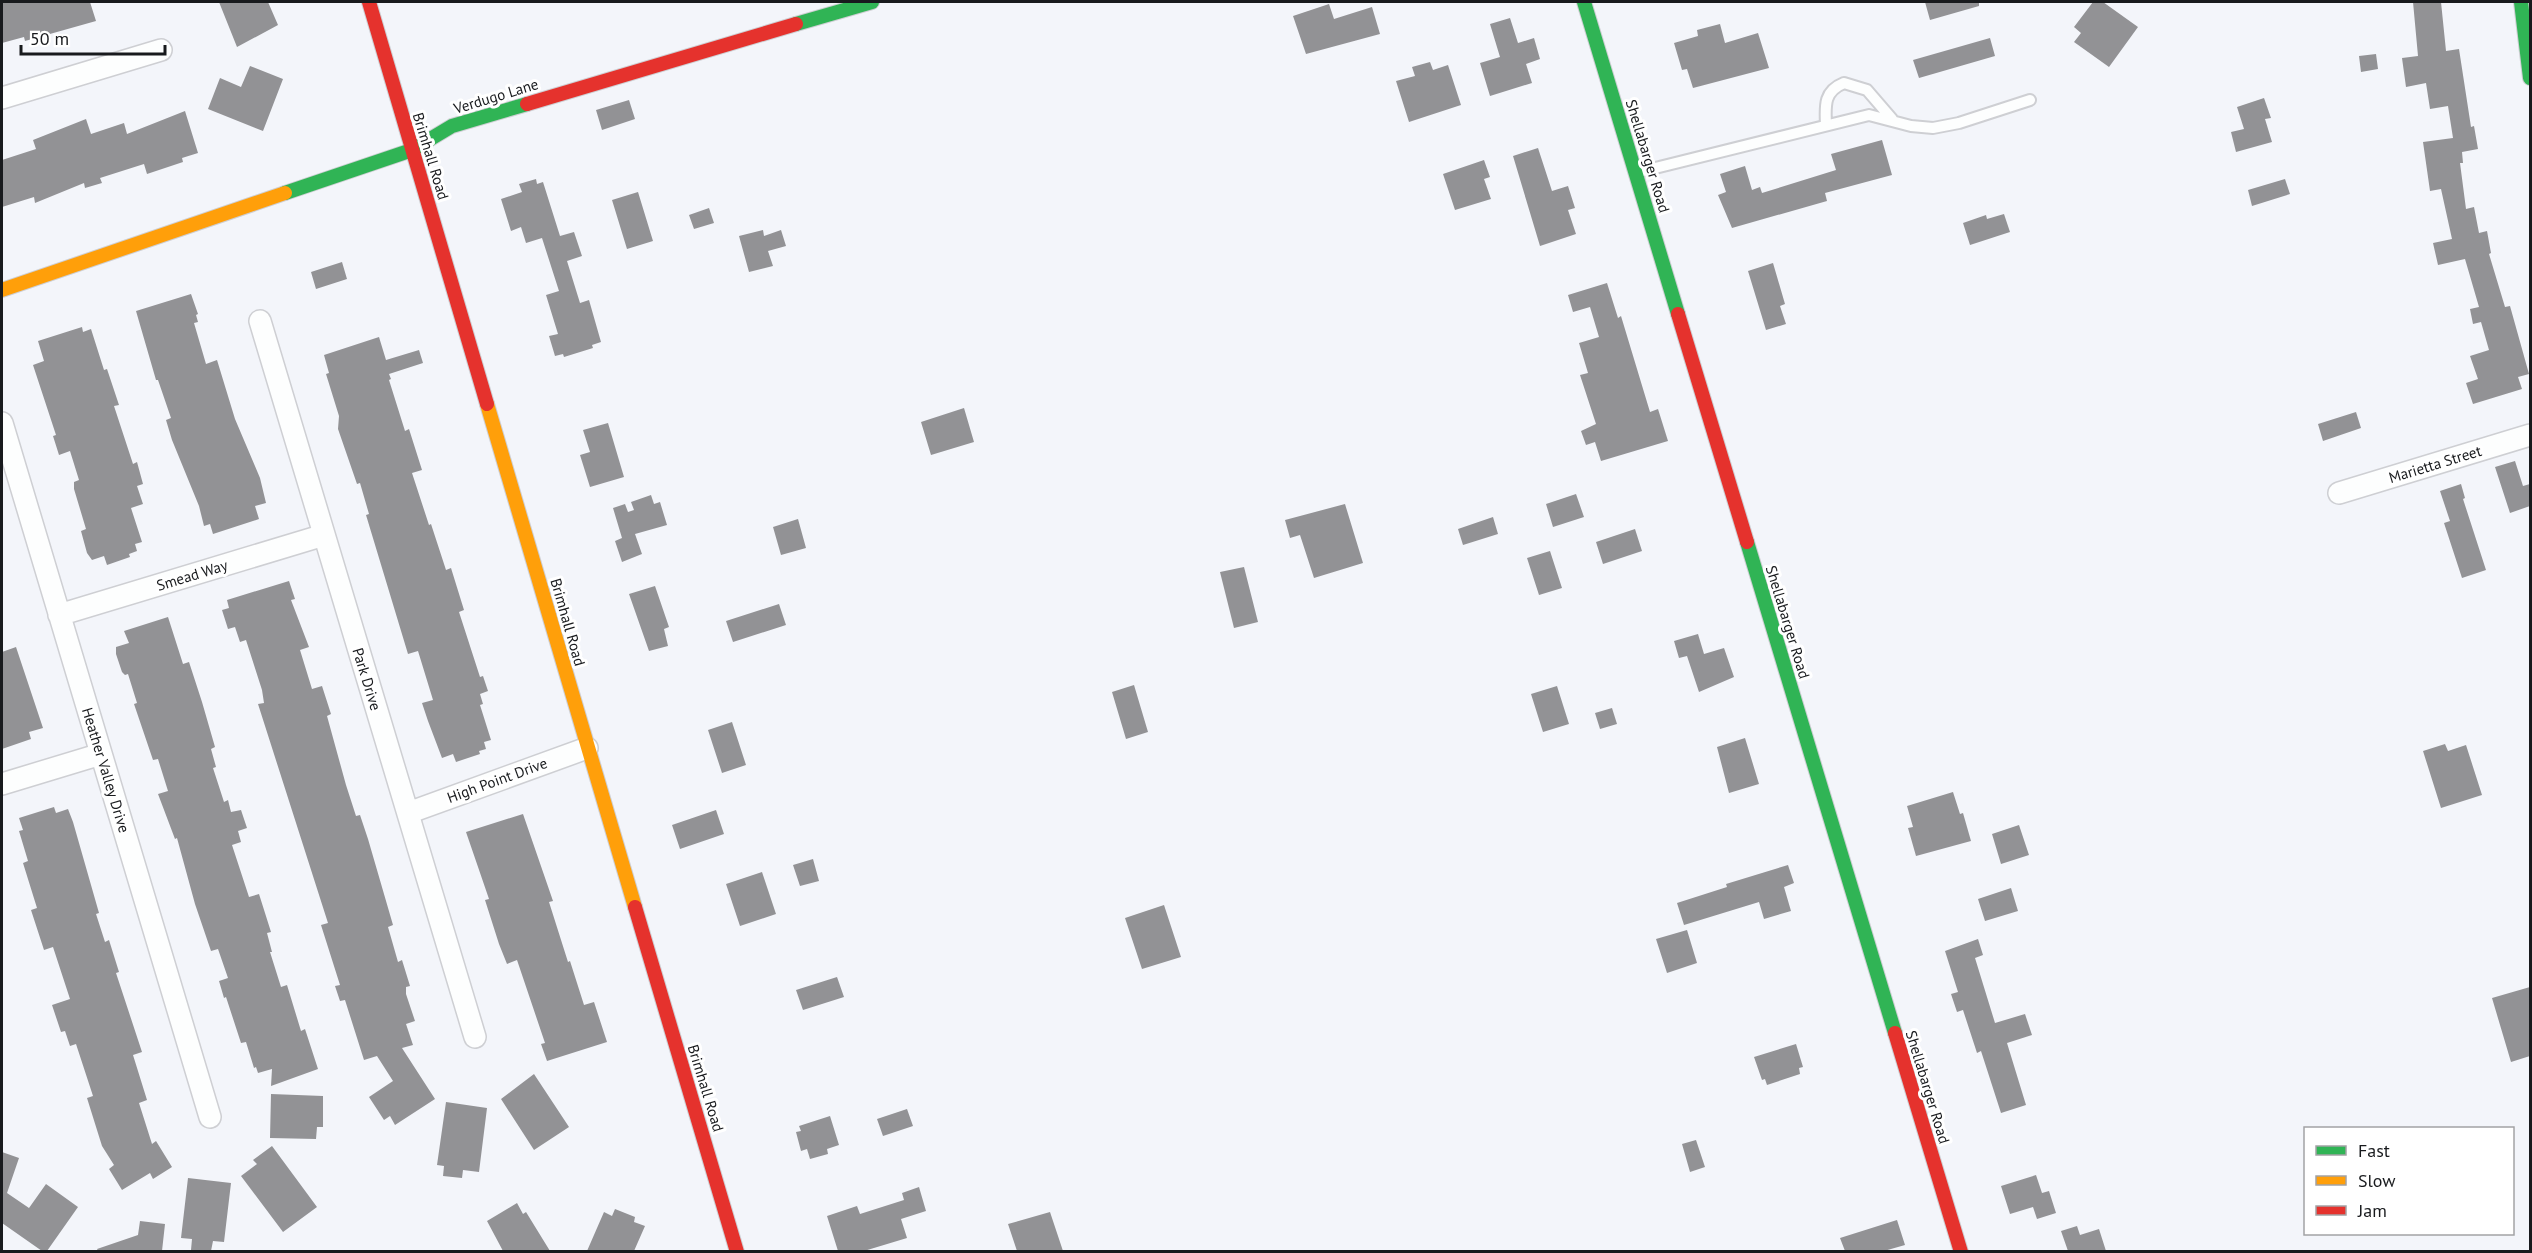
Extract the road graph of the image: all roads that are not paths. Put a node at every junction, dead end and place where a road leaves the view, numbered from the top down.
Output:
1 (369, 2) edge
2 (872, 2) edge
3 (1584, 2) edge
4 (2521, 2) edge
5 (161, 50) dead end
6 (2530, 78) edge
7 (2, 98) edge
8 (2030, 100) dead end
9 (1892, 119) junction
10 (1826, 125) junction
11 (412, 150) junction
12 (1635, 173) junction
13 (2, 290) edge
14 (260, 321) dead end
15 (2, 423) edge
16 (2530, 435) edge
17 (2339, 493) dead end
18 (324, 535) junction
19 (59, 615) junction
20 (587, 748) junction
21 (101, 754) junction
22 (2, 783) edge
23 (408, 813) junction
24 (475, 1037) dead end
25 (210, 1117) dead end
26 (738, 1251) edge
27 (1961, 1251) edge

1 - 11 street, Brimhall Road
2 - 11 street, Verdugo Lane
3 - 12 street, Shellabarger Road
4 - 6 street
5 - 7 street
8 - 9 lane
9 - 10 lane
9 - 10 lane
10 - 12 lane
11 - 13 street, Verdugo Lane
11 - 20 street, Brimhall Road
12 - 27 street, Shellabarger Road
14 - 18 street, Park Drive
15 - 19 street, Heather Valley Drive
16 - 17 street, Marietta Street
18 - 19 street, Smead Way
18 - 23 street, Park Drive
19 - 21 street, Heather Valley Drive
20 - 23 street, High Point Drive
20 - 26 street, Brimhall Road
21 - 22 street
21 - 25 street, Heather Valley Drive
23 - 24 street, Park Drive

